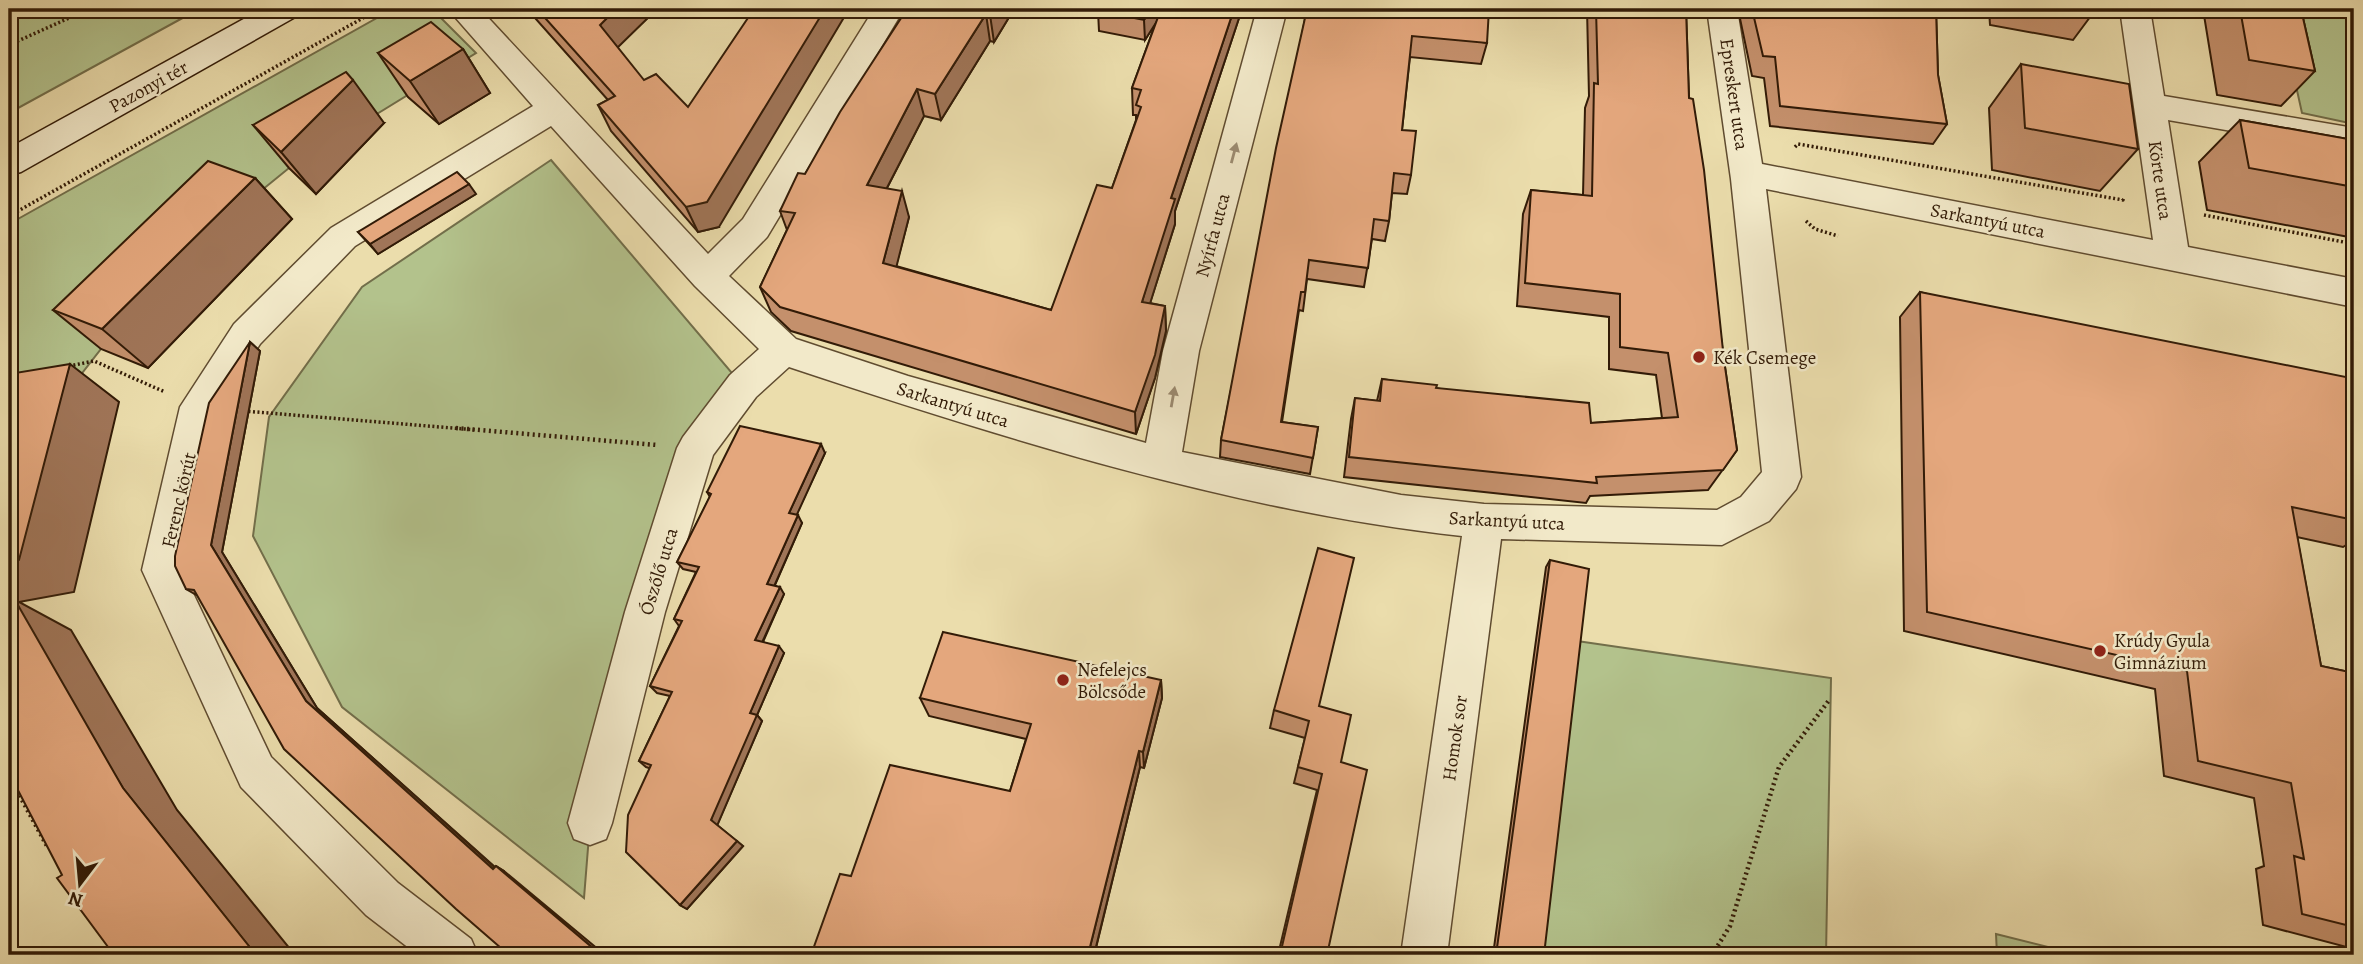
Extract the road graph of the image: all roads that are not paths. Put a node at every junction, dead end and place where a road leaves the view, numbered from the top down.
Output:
1 (286, 9) edge
2 (463, 9) edge
3 (890, 9) edge
4 (1272, 9) edge
5 (1722, 9) edge
6 (2135, 9) edge
7 (2150, 105) junction
8 (554, 109) junction
9 (2354, 140) edge
10 (9, 163) edge
11 (1748, 179) junction
12 (2172, 255) junction
13 (707, 276) junction
14 (2354, 293) edge
15 (783, 350) junction
16 (1161, 464) junction
17 (1485, 521) junction
18 (590, 823) dead end
19 (455, 955) edge
20 (1424, 955) edge

1 - 10 street, Pazonyi tér
2 - 8 street, Sarkantyú utca
3 - 13 street
16 -> 4 street, Nyírfa utca
5 - 11 street, Epreskert utca
6 - 7 street, Körte utca
7 - 9 street
7 - 12 street, Körte utca
8 - 13 street, Sarkantyú utca
8 - 19 street, Ferenc körút
11 - 12 street, Sarkantyú utca
11 - 17 street, Sarkantyú utca
12 - 14 street, Sarkantyú utca
13 - 15 street, Sarkantyú utca
15 - 16 street, Sarkantyú utca
15 - 18 street, Ószőlő utca
16 - 17 street, Sarkantyú utca
17 - 20 street, Homok sor

